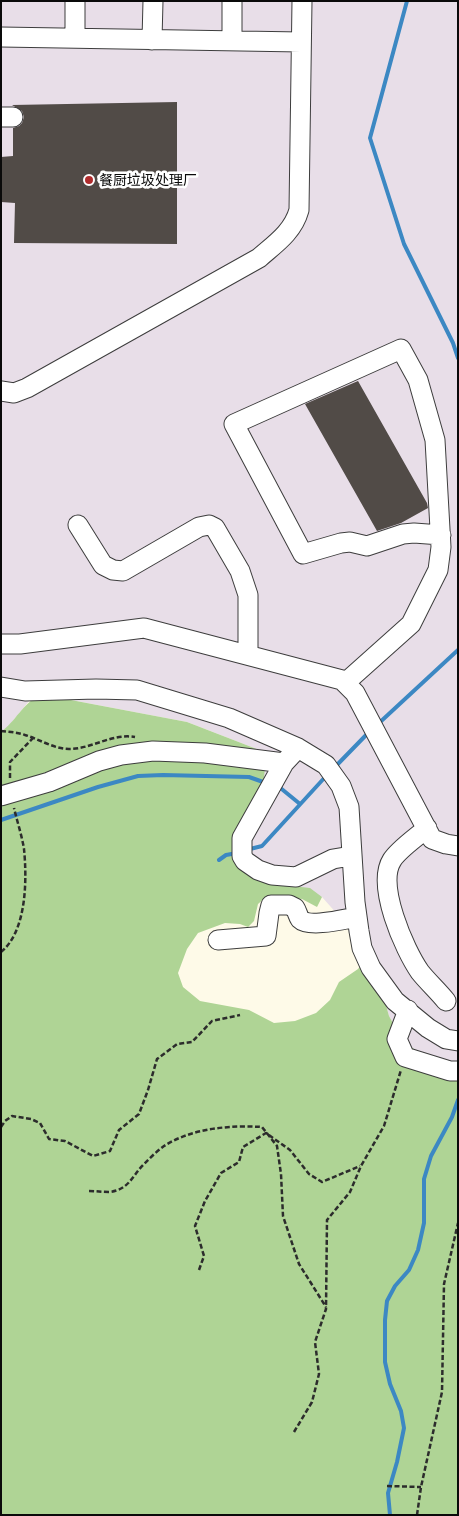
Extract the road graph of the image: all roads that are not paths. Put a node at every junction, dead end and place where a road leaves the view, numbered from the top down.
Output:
1 (75, 1) edge
2 (153, 1) edge
3 (232, 1) edge
4 (302, 1) edge
5 (1, 37) edge
6 (75, 38) junction
7 (152, 40) junction
8 (232, 41) junction
9 (301, 42) junction
10 (1, 391) edge
11 (78, 525) dead end
12 (441, 535) junction
13 (1, 644) edge
14 (248, 655) junction
15 (345, 683) junction
16 (1, 687) edge
17 (298, 748) junction
18 (284, 763) junction
19 (9, 799) edge
20 (427, 828) junction
21 (458, 846) edge
22 (351, 856) junction
23 (357, 917) junction
24 (218, 940) dead end
25 (446, 1001) dead end
26 (408, 1010) junction
27 (456, 1040) edge
28 (454, 1071) edge

1 - 6 street
2 - 7 street
3 - 8 street
4 - 9 street
5 - 6 street
6 - 7 street
7 - 8 street
8 - 9 street
9 - 10 street
11 - 14 street
12 - 12 street
12 - 15 street
13 - 14 street
14 - 15 street
15 - 20 street
16 - 17 street
17 - 18 street
17 - 22 street
18 - 19 street
18 - 22 street
20 - 21 street
20 - 25 street
22 - 23 street
23 - 24 street
23 - 26 street
26 - 27 street
26 - 28 street

